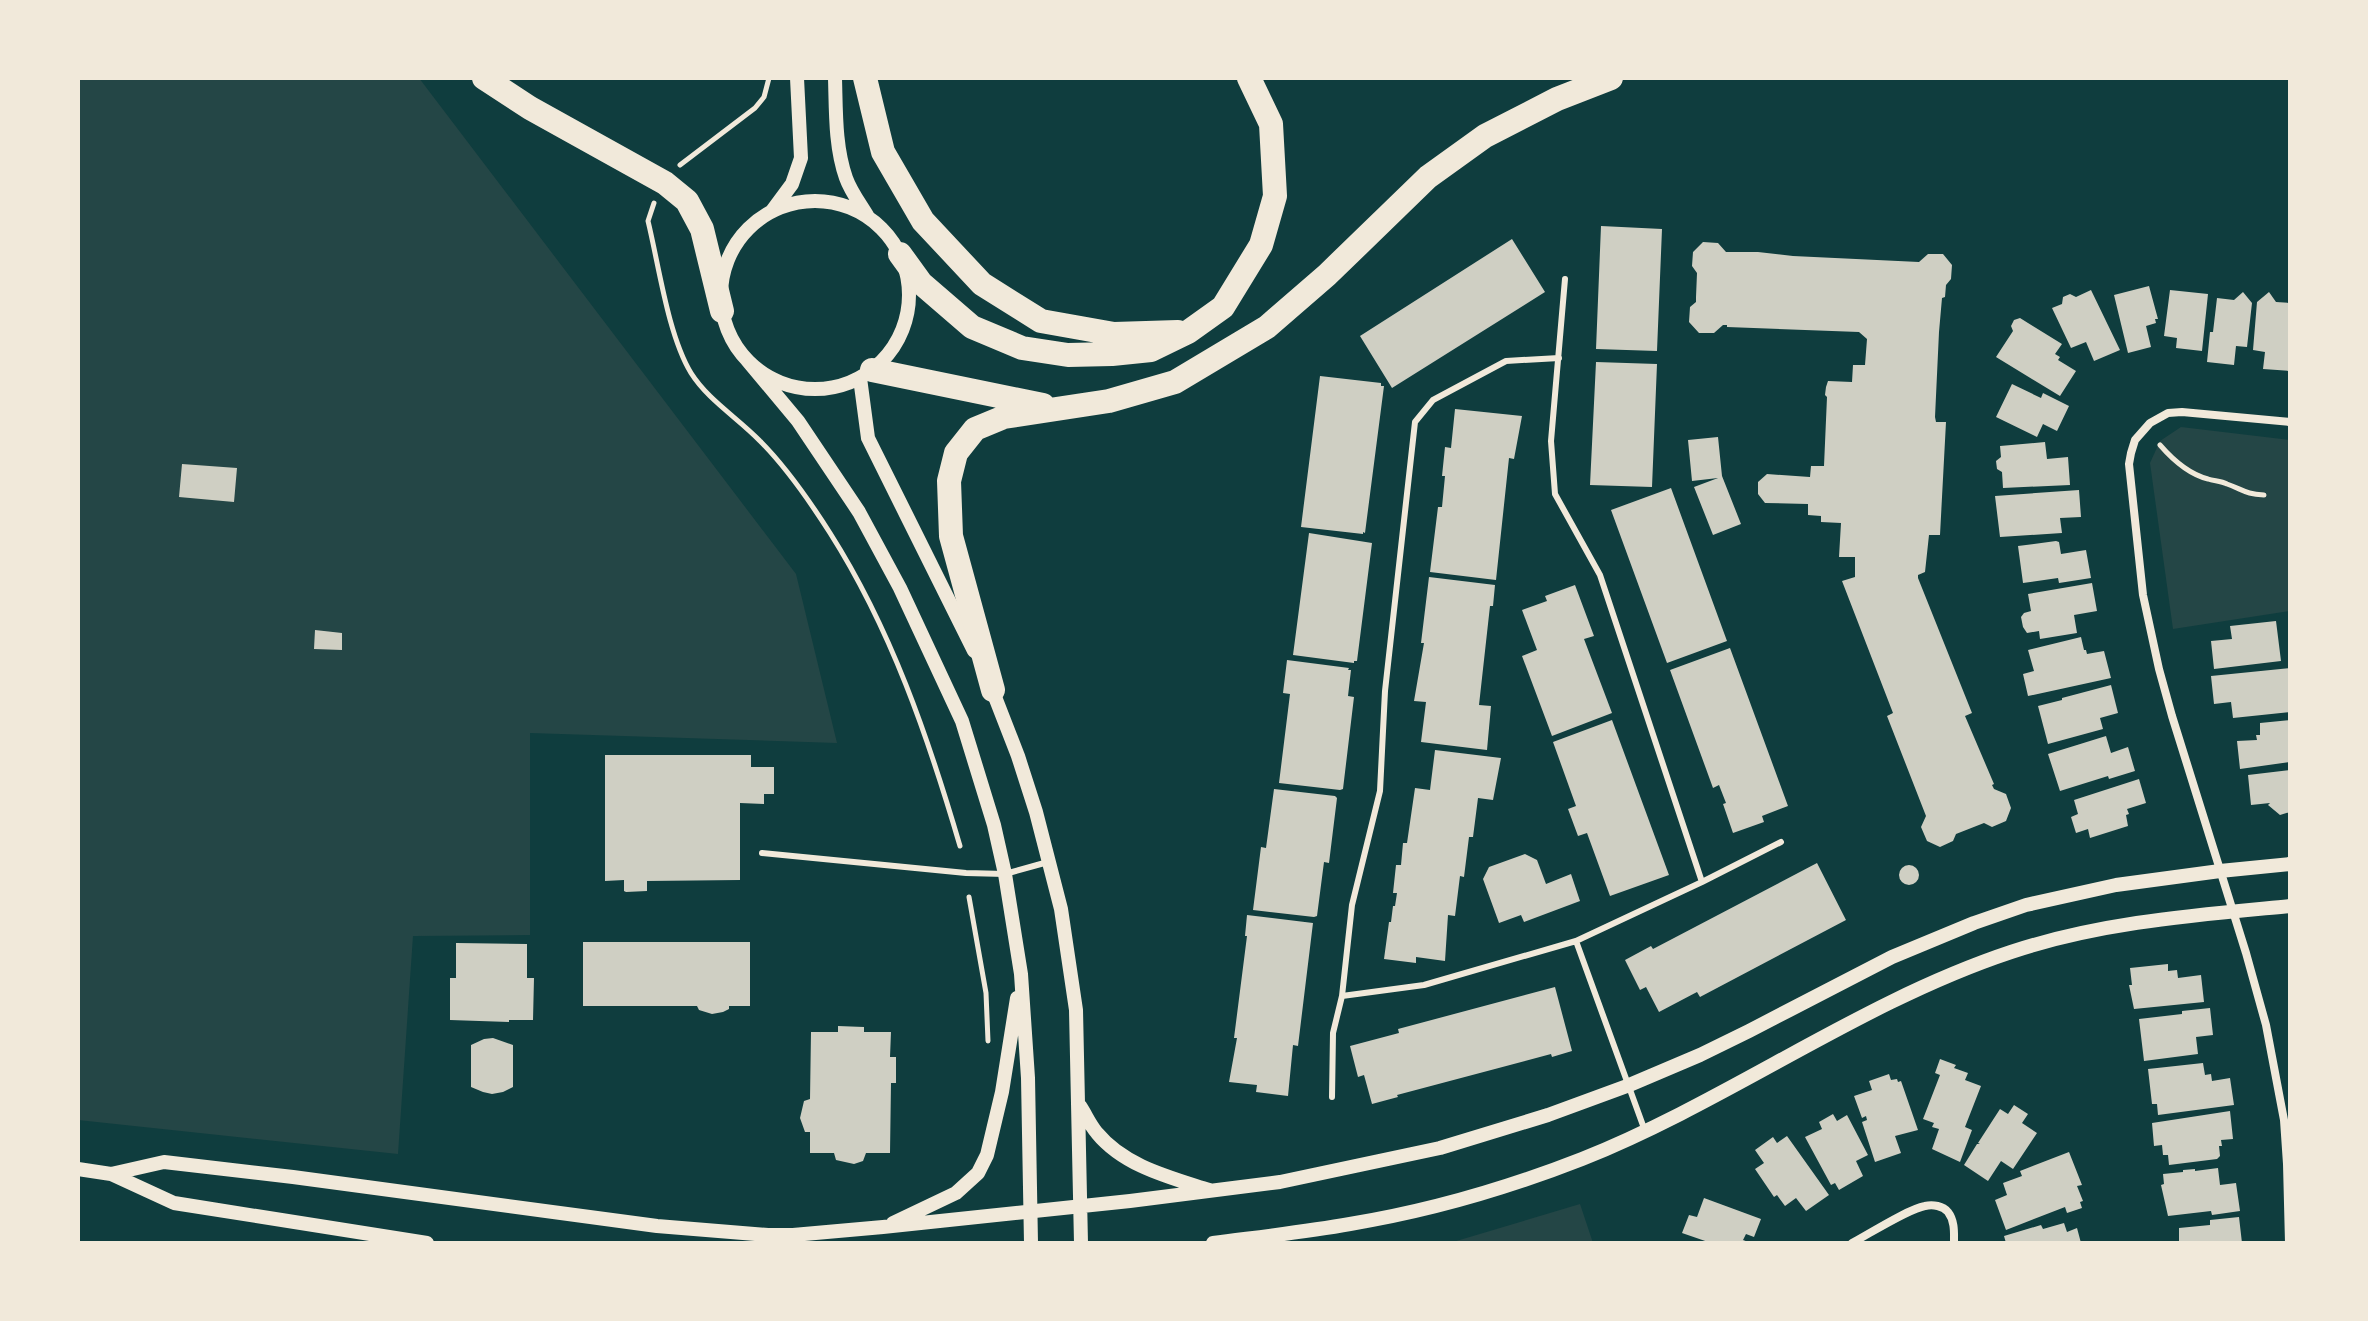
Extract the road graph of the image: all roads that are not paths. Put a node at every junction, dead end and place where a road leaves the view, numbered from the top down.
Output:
1 (484, 78) edge
2 (797, 78) edge
3 (835, 78) edge
4 (865, 78) edge
5 (1249, 78) edge
6 (1611, 78) edge
7 (772, 211) junction
8 (868, 217) junction
9 (900, 254) junction
10 (1565, 279) dead end
11 (722, 311) junction
12 (1188, 332) junction
13 (1559, 358) junction
14 (747, 360) junction
15 (866, 374) junction
16 (1061, 408) junction
17 (2290, 422) edge
18 (993, 690) junction
19 (1781, 842) dead end
20 (762, 853) dead end
21 (1050, 862) junction
22 (2290, 864) edge
23 (2220, 871) junction
24 (1005, 874) junction
25 (1702, 882) junction
26 (2290, 906) edge
27 (2231, 912) junction
28 (1576, 941) junction
29 (1021, 974) junction
30 (1342, 996) junction
31 (1627, 1086) junction
32 (1332, 1097) dead end
33 (1079, 1104) junction
34 (1645, 1131) junction
35 (78, 1169) edge
36 (111, 1174) junction
37 (1213, 1191) junction
38 (1080, 1206) junction
39 (1030, 1211) junction
40 (883, 1227) junction
41 (427, 1243) edge
42 (1031, 1243) edge
43 (1081, 1243) edge
44 (1213, 1243) edge
45 (1852, 1243) edge
46 (1954, 1243) edge
47 (2289, 1243) edge

1 - 11 highway
2 - 7 street
3 - 8 street
4 - 12 highway
5 - 12 highway
6 - 16 highway
7 - 8 street
7 - 11 street
8 - 9 street
9 - 12 highway
9 - 15 street
10 - 13 lane
11 - 14 street
13 - 25 lane
13 - 30 lane
14 - 15 street
14 - 24 street
15 - 16 highway
15 - 18 street
16 - 18 highway
17 - 23 street
18 - 21 street
19 - 25 lane
20 - 24 lane
21 - 24 lane
21 - 33 street
22 - 23 street
23 - 27 street
23 - 31 street
24 - 29 street
25 - 28 lane
26 - 27 street
27 - 34 street
27 - 47 street
28 - 30 lane
28 - 31 lane
29 - 39 street
29 - 40 street
30 - 32 lane
31 - 34 lane
31 - 37 street
33 - 37 street
33 - 38 street
34 - 44 street
35 - 36 street
36 - 40 street
36 - 41 street
37 - 38 street
38 - 39 street
38 - 43 street
39 - 40 street
39 - 42 street
45 - 46 street

